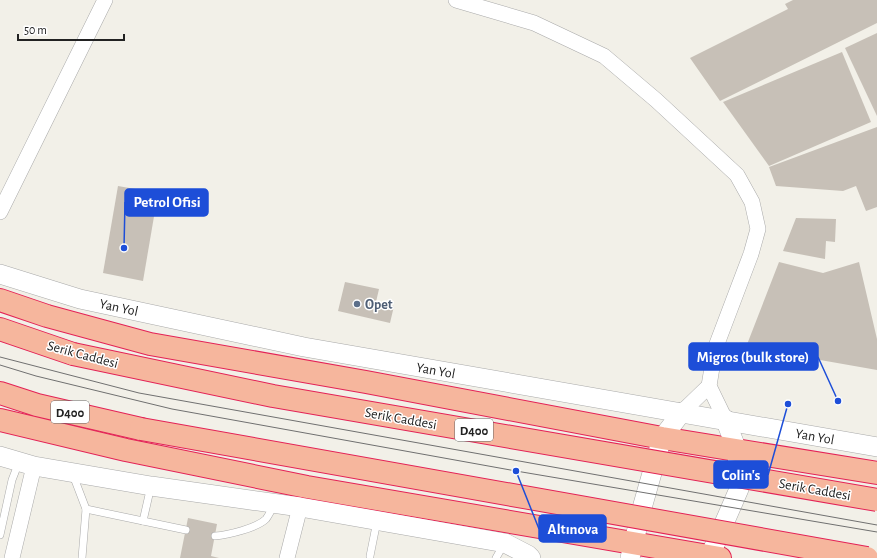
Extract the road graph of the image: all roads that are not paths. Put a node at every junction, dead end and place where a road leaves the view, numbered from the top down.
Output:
1 (105, 0) edge
2 (456, 0) edge
3 (0, 212) edge
4 (0, 274) edge
5 (0, 300) edge
6 (0, 329) edge
7 (709, 386) junction
8 (0, 393) edge
9 (682, 412) junction
10 (725, 419) junction
11 (0, 420) edge
12 (662, 438) junction
13 (877, 447) edge
14 (737, 450) junction
15 (0, 456) edge
16 (26, 463) junction
17 (71, 471) junction
18 (877, 473) edge
19 (151, 486) junction
20 (356, 496) junction
21 (877, 500) edge
22 (275, 504) junction
23 (300, 507) junction
24 (86, 509) junction
25 (144, 521) junction
26 (377, 521) junction
27 (186, 530) dead end
28 (0, 535) edge
29 (215, 536) dead end
30 (500, 551) edge
31 (632, 551) edge
32 (370, 556) dead end
33 (714, 557) edge
34 (12, 558) edge
35 (82, 558) edge
36 (287, 558) edge
37 (531, 558) edge
38 (867, 558) edge

1 - 3 street
2 - 7 street
4 - 9 street, Yan Yol
5 - 12 highway
6 - 21 highway, Serik Caddesi / D400, bridge
7 - 9 street
7 - 10 street
8 - 38 highway, D400, bridge
9 - 10 street, Yan Yol
9 - 12 street
10 - 13 street, Yan Yol
10 - 14 street
11 - 20 highway
12 - 14 highway
12 - 31 street
14 - 18 highway
14 - 33 street
15 - 16 street
16 - 17 street
16 - 28 lane
16 - 34 street
17 - 19 street
17 - 24 lane
19 - 22 street
19 - 25 lane
20 - 23 street
20 - 31 highway
22 - 23 street
22 - 29 lane
23 - 26 street
23 - 36 street
24 - 25 lane
24 - 35 lane
25 - 27 lane
26 - 30 street
26 - 32 lane
30 - 37 street
31 - 33 highway

